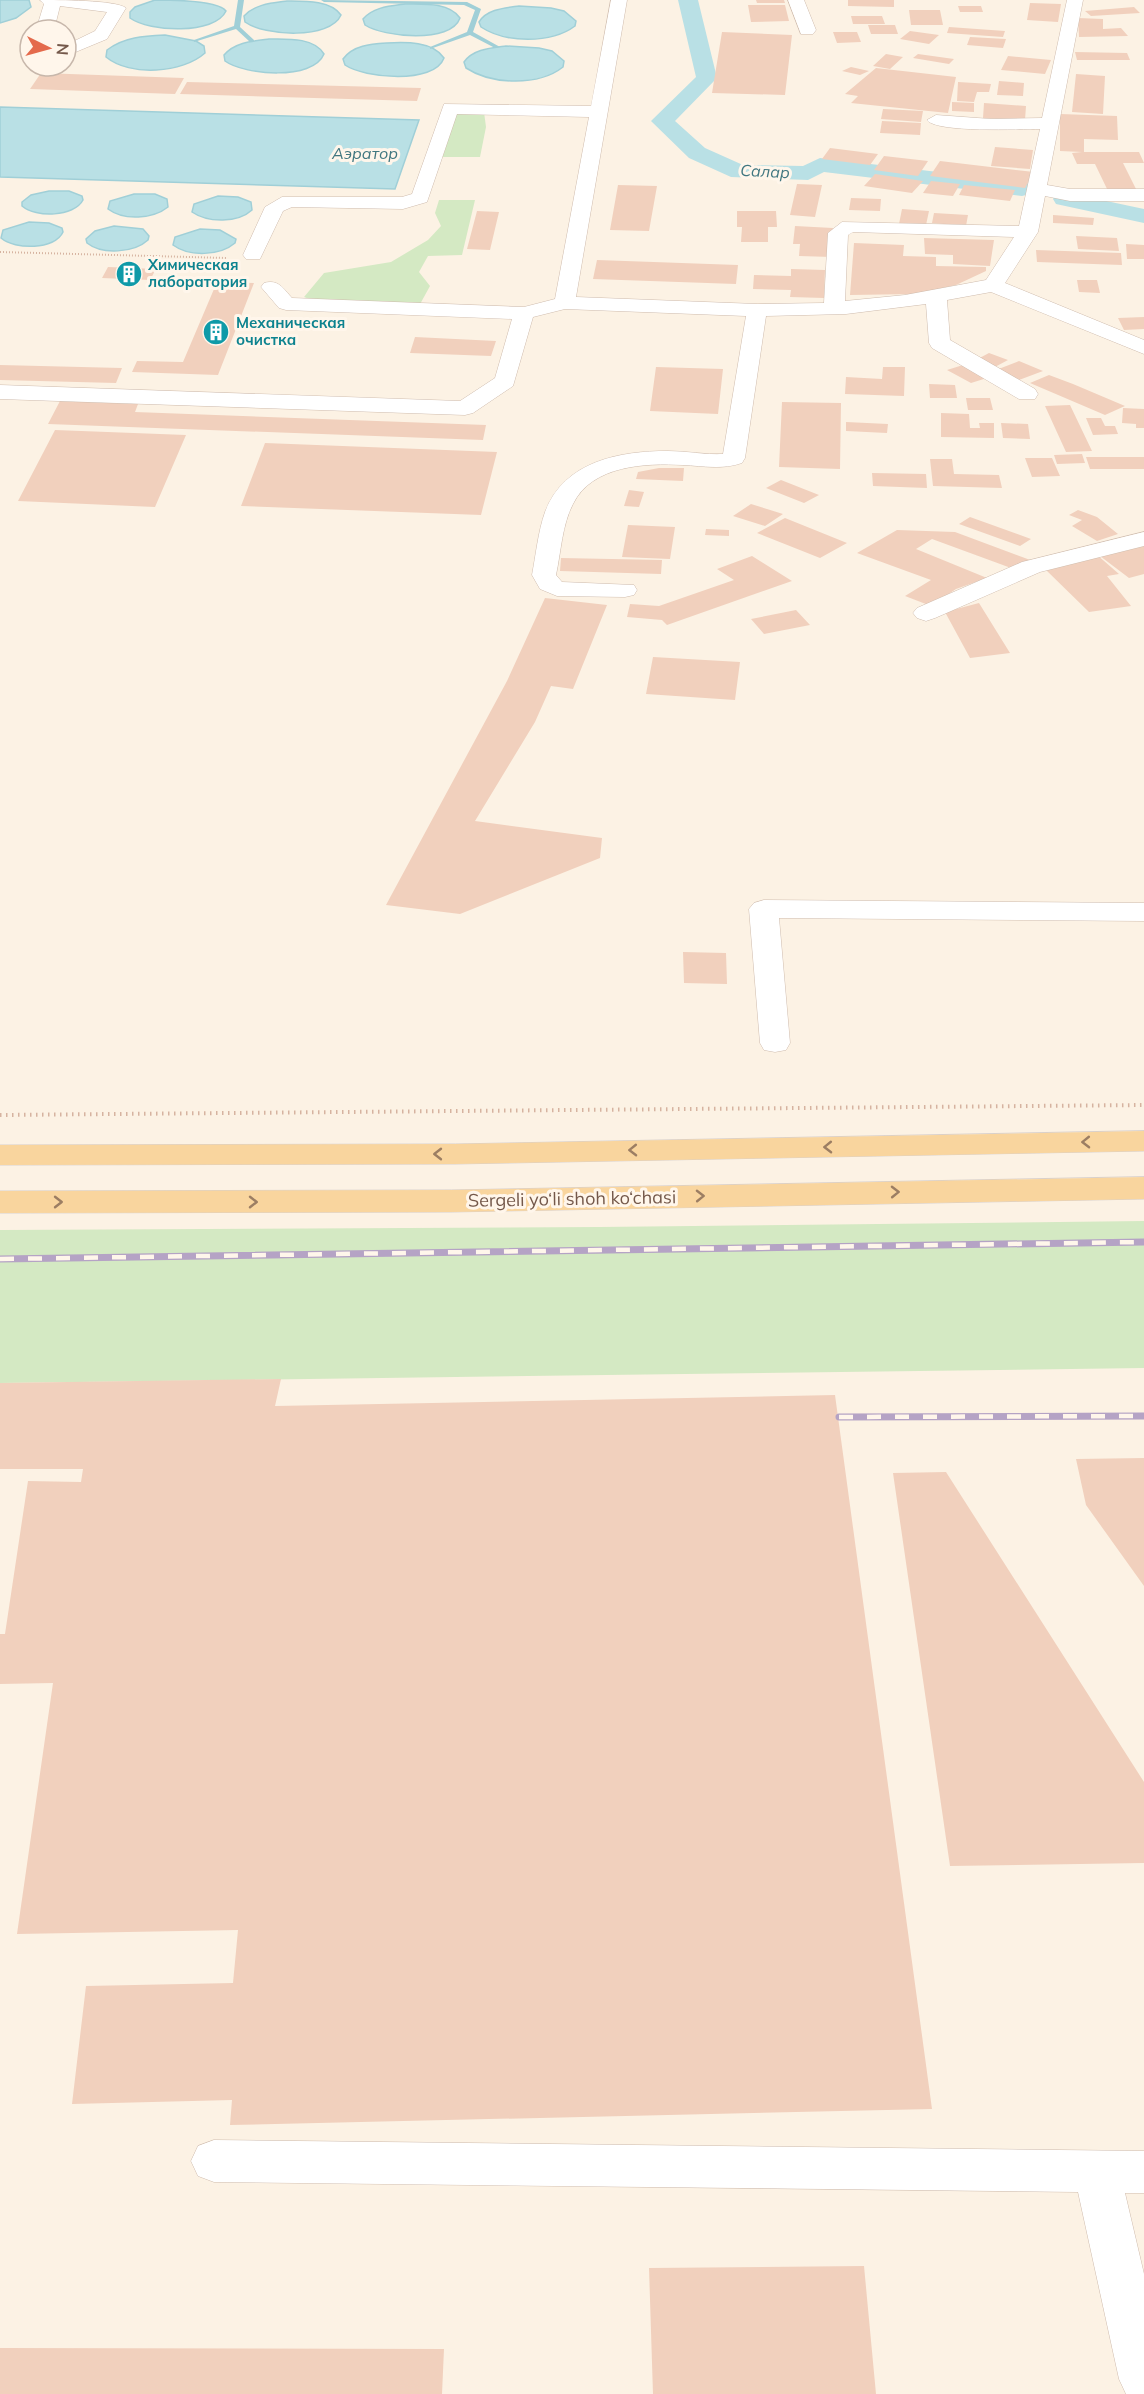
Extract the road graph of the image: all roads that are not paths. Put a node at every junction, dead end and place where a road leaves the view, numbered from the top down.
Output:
1 (619, 0) edge
2 (796, 0) edge
3 (1075, 0) edge
4 (50, 1) edge
5 (47, 18) edge
6 (807, 30) dead end
7 (78, 46) edge
8 (599, 112) junction
9 (936, 120) dead end
10 (1050, 123) junction
11 (1037, 189) junction
12 (1144, 195) edge
13 (1028, 232) junction
14 (253, 255) road end
15 (993, 285) junction
16 (271, 287) dead end
17 (936, 297) junction
18 (565, 303) junction
19 (834, 308) junction
20 (757, 310) junction
21 (524, 314) junction
22 (1144, 348) edge
23 (0, 392) edge
24 (1027, 394) dead end
25 (1144, 539) edge
26 (625, 590) dead end
27 (926, 613) dead end
28 (1144, 912) edge
29 (775, 1043) dead end
30 (1144, 1142) edge
31 (0, 1155) edge
32 (1144, 1188) edge
33 (0, 1202) edge
34 (214, 2161) dead end
35 (1144, 2172) edge
36 (1098, 2173) junction
37 (1144, 2379) edge

1 - 8 street
2 - 6 street
3 - 10 street
4 - 5 street
4 - 7 street
8 - 14 street
8 - 18 street
9 - 10 street
10 - 11 street
11 - 12 street
11 - 13 street
13 - 15 street
13 - 19 street
15 - 17 street
15 - 22 street
16 - 21 street
17 - 19 street
17 - 24 street
18 - 20 street
18 - 21 street
19 - 20 street
20 - 26 street
21 - 23 street
25 - 27 street
28 - 29 street
30 -> 31 main road
33 -> 32 main road, Sergeli yo‘li shoh ko‘chasi
34 - 36 street
35 - 36 street
36 - 37 street

